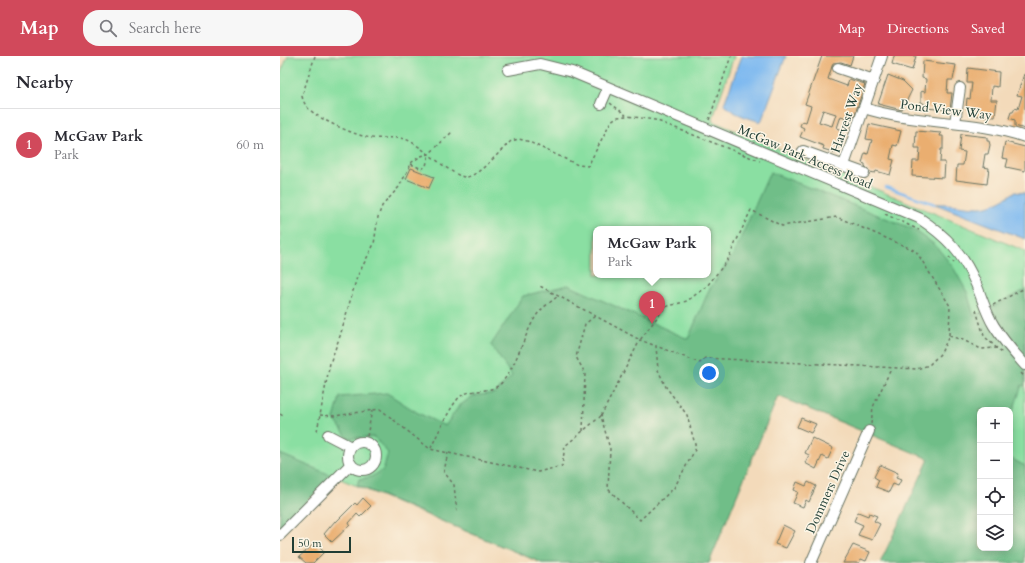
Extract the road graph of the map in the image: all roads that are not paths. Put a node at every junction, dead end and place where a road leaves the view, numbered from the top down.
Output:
1 (882, 56) edge
2 (838, 68) dead end
3 (508, 70) dead end
4 (874, 80) junction
5 (608, 88) junction
6 (960, 88) dead end
7 (602, 101) road end
8 (864, 108) junction
9 (955, 123) junction
10 (1025, 137) edge
11 (803, 151) dead end
12 (844, 166) junction
13 (864, 173) dead end
14 (1021, 367) edge
15 (869, 431) road end
16 (328, 435) dead end
17 (351, 447) junction
18 (350, 464) junction
19 (280, 535) edge
20 (811, 563) edge

1 - 4 street, Harvest Way
2 - 4 street
3 - 5 street, McGaw Park Access Road
4 - 8 street, Harvest Way
5 - 7 street
5 - 14 street, McGaw Park Access Road
6 - 9 street
8 - 9 street, Pond View Way
8 - 12 street, Harvest Way
9 - 10 street, Pond View Way
11 - 12 street, Harvest Way
12 - 13 street, Harvest Way
15 - 20 street, Dommers Drive
16 - 17 street
17 - 18 street
17 - 18 street
18 - 19 street

